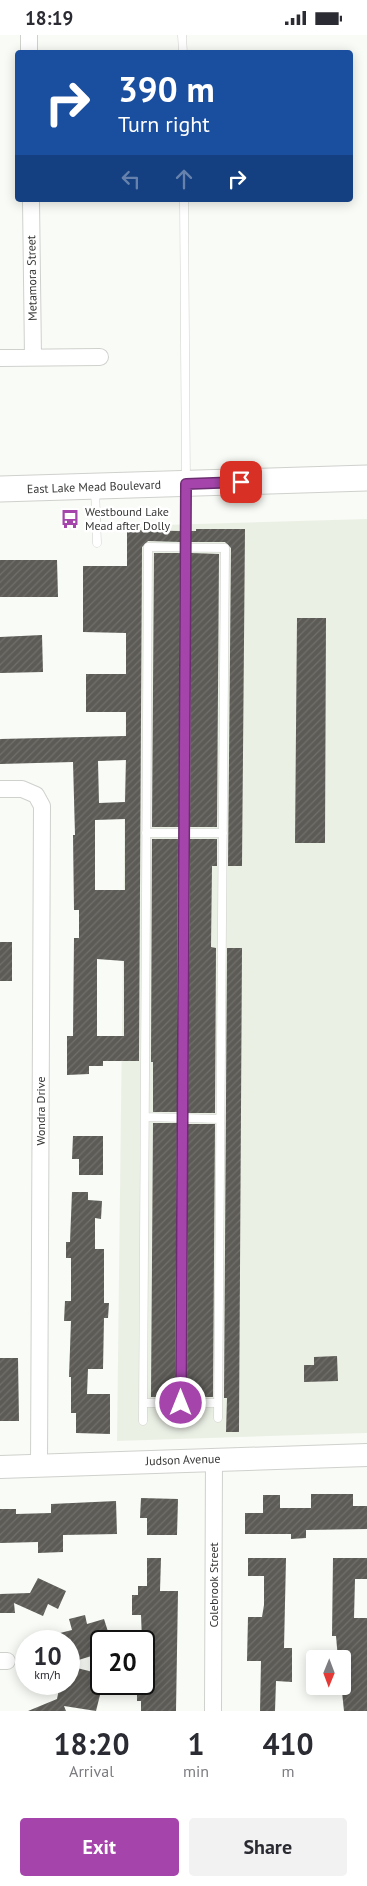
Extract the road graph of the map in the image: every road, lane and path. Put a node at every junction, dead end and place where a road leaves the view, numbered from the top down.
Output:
1 (29, 35) edge
2 (182, 35) edge
3 (29, 50) edge
4 (183, 50) edge
5 (31, 202) edge
6 (184, 202) edge
7 (33, 357) junction
8 (100, 357) dead end
9 (0, 358) edge
10 (367, 479) edge
11 (186, 484) junction
12 (95, 487) junction
13 (0, 489) edge
14 (98, 543) dead end
15 (185, 547) junction
16 (0, 789) edge
17 (146, 833) junction
18 (184, 833) junction
19 (223, 833) junction
20 (145, 1117) junction
21 (182, 1118) junction
22 (220, 1119) junction
23 (143, 1403) junction
24 (181, 1403) junction
25 (218, 1403) junction
26 (218, 1418) dead end
27 (143, 1421) dead end
28 (367, 1455) edge
29 (214, 1459) junction
30 (39, 1466) junction
31 (0, 1467) edge
32 (213, 1711) edge

1 - 3 street
2 - 4 lane
5 - 7 street, Metamora Street
6 - 11 lane
7 - 8 street
7 - 9 street
10 - 11 main road, East Lake Mead Boulevard
11 - 12 main road, East Lake Mead Boulevard
11 - 15 lane
12 - 13 main road, East Lake Mead Boulevard
12 - 14 lane
15 - 17 lane
15 - 18 lane
15 - 19 lane
16 - 30 street, Wondra Drive
17 - 18 lane
17 - 20 lane
18 - 19 lane
18 - 21 lane
19 - 22 lane
20 - 21 lane
20 - 23 lane
21 - 22 lane
21 - 24 lane
22 - 25 lane
23 - 24 lane
23 - 27 lane
24 - 25 lane
25 - 26 lane
28 - 29 street, Judson Avenue
29 - 30 street, Judson Avenue
29 - 32 street, Colebrook Street
30 - 31 street, Judson Avenue

